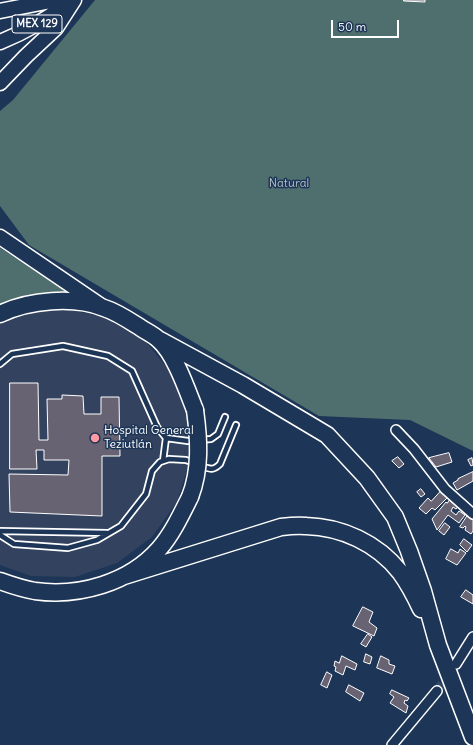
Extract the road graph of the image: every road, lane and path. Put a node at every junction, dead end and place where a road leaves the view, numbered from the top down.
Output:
1 (56, 0) edge
2 (71, 0) edge
3 (74, 0) edge
4 (0, 11) edge
5 (0, 42) edge
6 (0, 83) edge
7 (3, 237) edge
8 (104, 307) junction
9 (0, 314) edge
10 (160, 340) junction
11 (0, 364) edge
12 (225, 417) dead end
13 (236, 425) dead end
14 (396, 430) dead end
15 (166, 438) junction
16 (163, 461) junction
17 (473, 514) edge
18 (0, 531) edge
19 (109, 533) junction
20 (0, 535) edge
21 (124, 576) junction
22 (0, 581) edge
23 (473, 637) edge
24 (438, 644) junction
25 (456, 664) tunnel mouth
26 (438, 691) tunnel mouth
27 (473, 737) edge
28 (392, 745) edge

1 - 4 main road
2 - 5 main road, MEX 129
3 - 6 main road
7 - 8 main road
8 - 9 highway
8 - 10 highway
10 - 21 highway, bridge
10 - 24 highway
11 - 15 lane
12 - 15 lane
13 - 16 lane
14 - 17 street
15 - 16 lane
16 - 19 lane
18 - 19 lane
19 - 20 lane
21 - 22 highway
21 - 24 highway
23 - 25 street
24 - 27 highway
26 - 28 street

